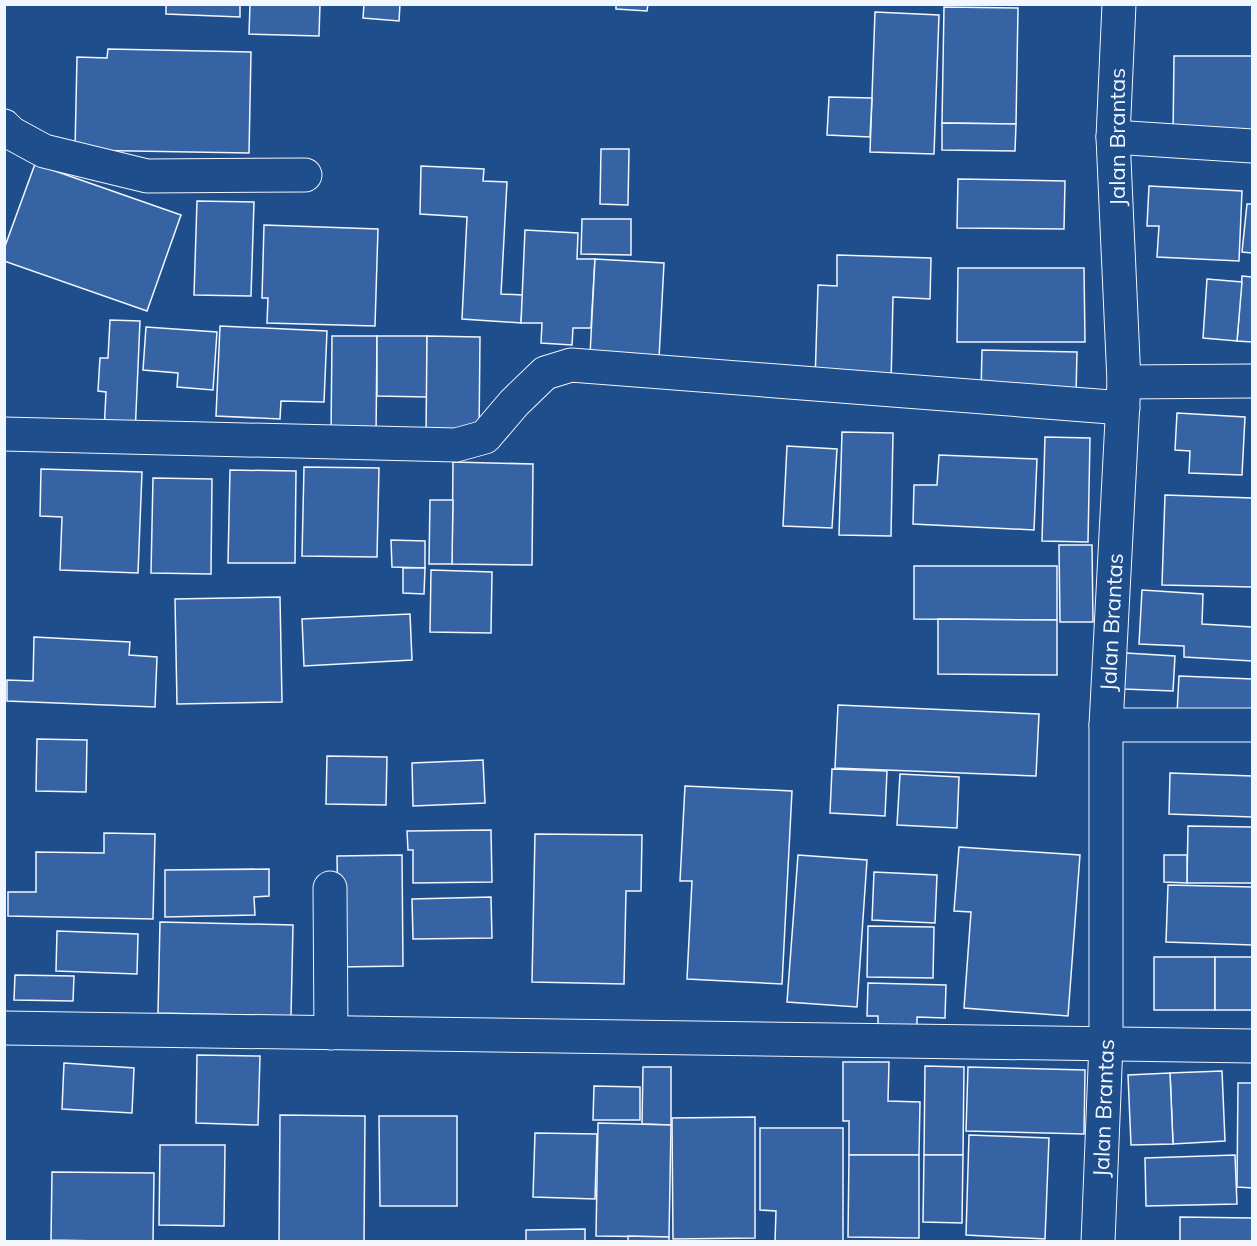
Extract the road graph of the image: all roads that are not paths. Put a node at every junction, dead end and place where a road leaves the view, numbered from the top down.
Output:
1 (1119, 4) edge
2 (4, 126) edge
3 (1113, 137) junction
4 (1252, 146) edge
5 (305, 175) dead end
6 (1252, 381) edge
7 (1123, 395) junction
8 (4, 434) edge
9 (1106, 725) junction
10 (1252, 726) edge
11 (330, 888) dead end
12 (4, 1028) edge
13 (331, 1033) junction
14 (1106, 1043) junction
15 (1252, 1046) edge
16 (1098, 1242) edge

1 - 3 street, Jalan Brantas
2 - 5 street
3 - 4 street
3 - 7 street, Jalan Brantas
6 - 7 street
7 - 8 street
7 - 9 street, Jalan Brantas
9 - 10 street
9 - 14 street, Jalan Brantas
11 - 13 street
12 - 13 street
13 - 14 street
14 - 15 street
14 - 16 street, Jalan Brantas

